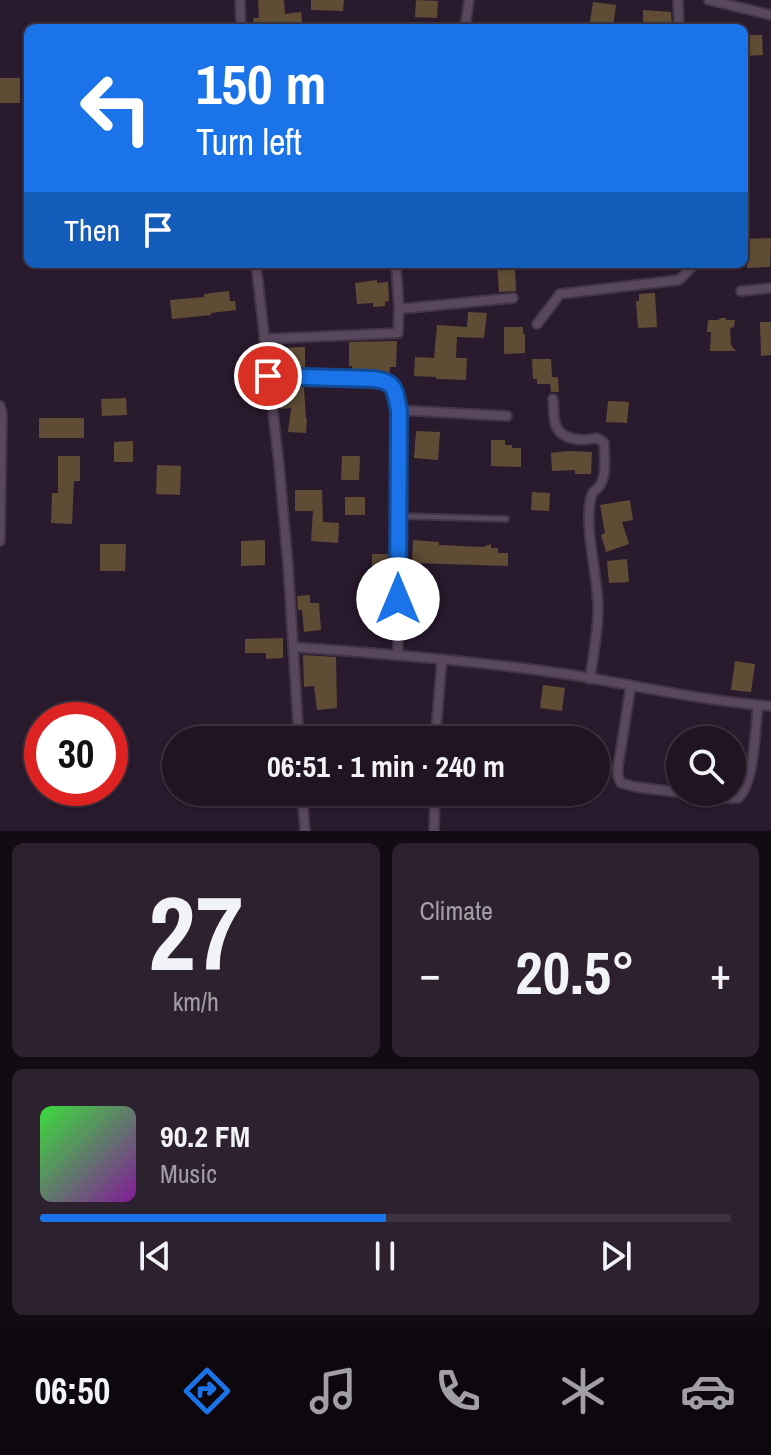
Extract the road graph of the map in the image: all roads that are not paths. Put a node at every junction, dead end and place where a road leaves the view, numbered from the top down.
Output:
1 (240, 0) edge
2 (469, 0) edge
3 (678, 0) edge
4 (709, 0) edge
5 (771, 15) edge
6 (241, 24) edge
7 (466, 24) edge
8 (679, 24) edge
9 (256, 268) edge
10 (396, 268) edge
11 (691, 268) edge
12 (771, 288) edge
13 (741, 291) dead end
14 (513, 298) dead end
15 (399, 309) junction
16 (537, 324) dead end
17 (264, 339) junction
18 (268, 376) junction
19 (553, 399) dead end
20 (0, 406) edge
21 (399, 410) junction
22 (507, 416) dead end
23 (398, 516) junction
24 (506, 519) dead end
25 (0, 541) edge
26 (293, 647) junction
27 (398, 655) junction
28 (442, 659) junction
29 (590, 679) junction
30 (631, 685) junction
31 (758, 705) junction
32 (771, 706) edge
33 (298, 726) edge
34 (438, 726) edge
35 (303, 806) edge
36 (435, 806) edge
37 (305, 831) edge
38 (434, 831) edge

1 - 6 street
2 - 7 street
3 - 8 street
4 - 5 street
9 - 17 street
10 - 15 street
11 - 16 street
12 - 13 street
14 - 15 street
15 - 17 street
17 - 18 street
18 - 21 street
18 - 26 street
19 - 29 street
20 - 25 street
21 - 22 street
21 - 23 street
23 - 24 lane
23 - 27 street
26 - 27 street
26 - 33 street
27 - 28 street
28 - 29 street
28 - 34 street
29 - 30 street
30 - 31 street
30 - 31 street
31 - 32 street
35 - 37 street
36 - 38 street

